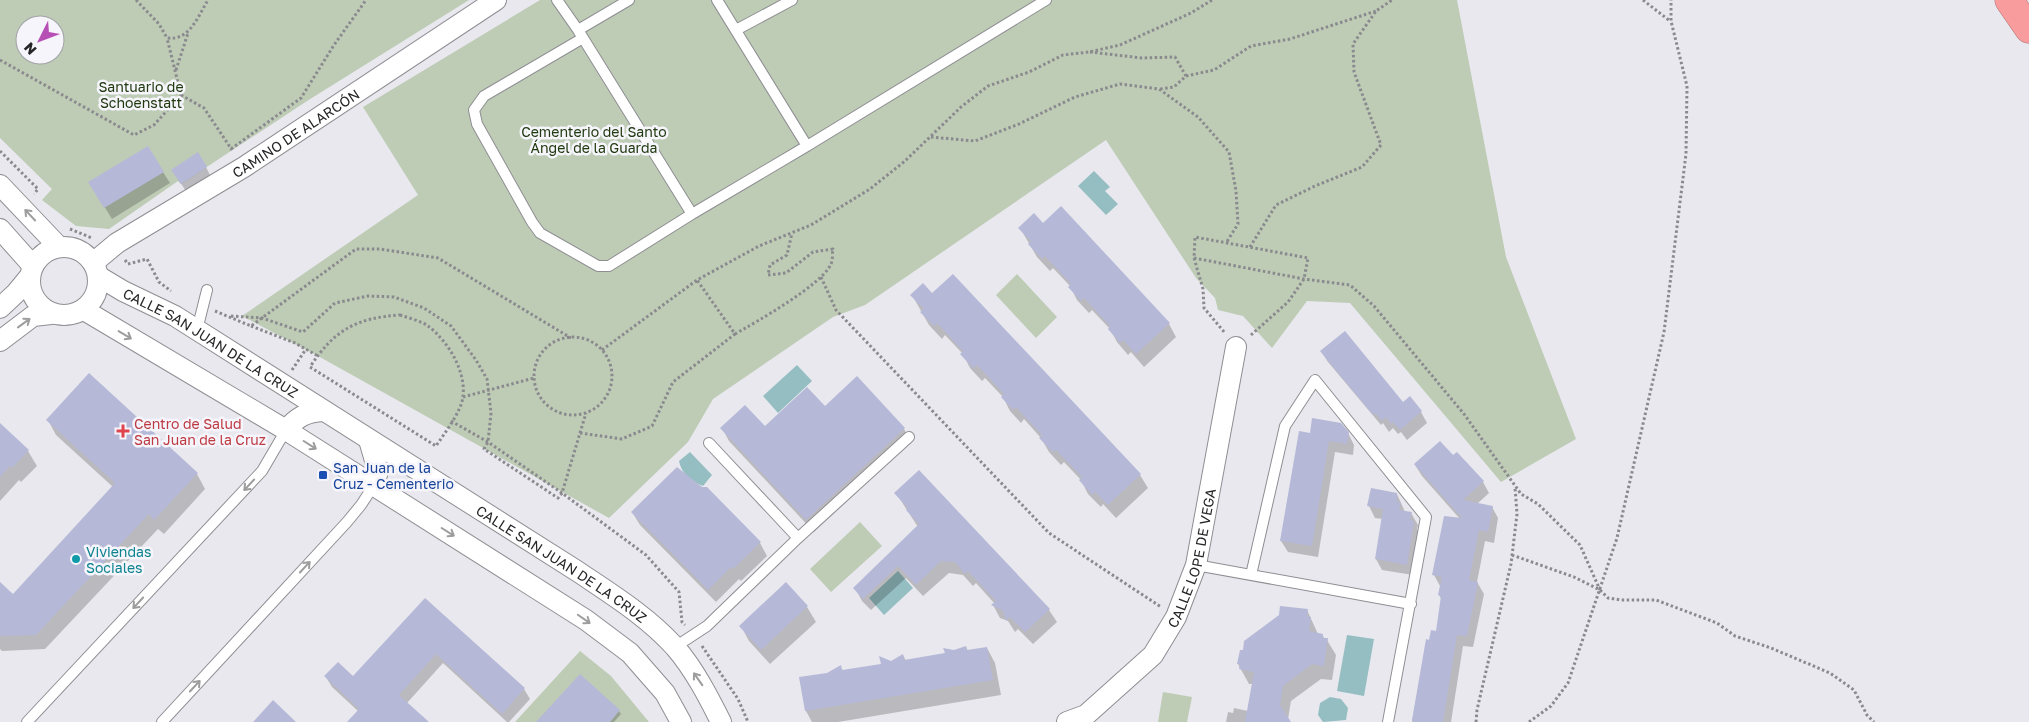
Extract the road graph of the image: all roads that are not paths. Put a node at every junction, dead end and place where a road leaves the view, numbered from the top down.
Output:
1 (496, 0) edge
2 (557, 0) edge
3 (629, 0) edge
4 (717, 0) edge
5 (792, 0) edge
6 (1046, 0) edge
7 (2009, 0) edge
8 (2029, 29) edge
9 (736, 30) junction
10 (581, 34) junction
11 (807, 146) junction
12 (0, 185) edge
13 (692, 214) junction
14 (0, 229) edge
15 (58, 247) junction
16 (96, 269) junction
17 (31, 271) junction
18 (207, 290) dead end
19 (0, 308) edge
20 (84, 310) junction
21 (51, 314) junction
22 (197, 330) junction
23 (0, 341) edge
24 (1236, 347) road end
25 (323, 411) junction
26 (286, 430) junction
27 (909, 437) dead end
28 (370, 440) junction
29 (710, 443) dead end
30 (374, 485) junction
31 (798, 538) junction
32 (1196, 566) junction
33 (1251, 576) junction
34 (1411, 604) junction
35 (675, 647) junction
36 (27, 722) edge
37 (162, 722) edge
38 (681, 722) edge
39 (722, 722) edge
40 (1067, 722) edge
41 (1388, 722) edge

1 - 16 street, CAMINO DE ALARCÓN
2 - 10 lane
3 - 10 lane
4 - 9 lane
5 - 9 lane
6 - 11 lane
7 - 8 highway
9 - 11 lane
10 - 13 lane
10 - 13 lane
11 - 13 lane
15 -> 12 street
14 - 17 street
15 - 16 street
15 - 17 street
16 - 20 street
16 - 22 street, CALLE SAN JUAN DE LA CRUZ
17 - 19 street
17 - 21 street
18 - 22 lane
20 - 21 street
20 -> 26 street
23 -> 21 street
22 - 25 street, CALLE SAN JUAN DE LA CRUZ
24 - 32 street, CALLE LOPE DE VEGA
25 - 26 street, CALLE SAN JUAN DE LA CRUZ
25 - 28 street, CALLE SAN JUAN DE LA CRUZ
26 -> 30 street
26 -> 36 lane
27 - 31 lane
28 - 30 street
28 - 35 street, CALLE SAN JUAN DE LA CRUZ
29 - 31 lane
37 -> 30 lane
30 -> 38 street
31 - 35 lane
32 - 33 lane
32 - 40 street, CALLE LOPE DE VEGA
33 - 34 lane
33 - 34 lane
34 - 41 lane
39 -> 35 street, CALLE SAN JUAN DE LA CRUZ

